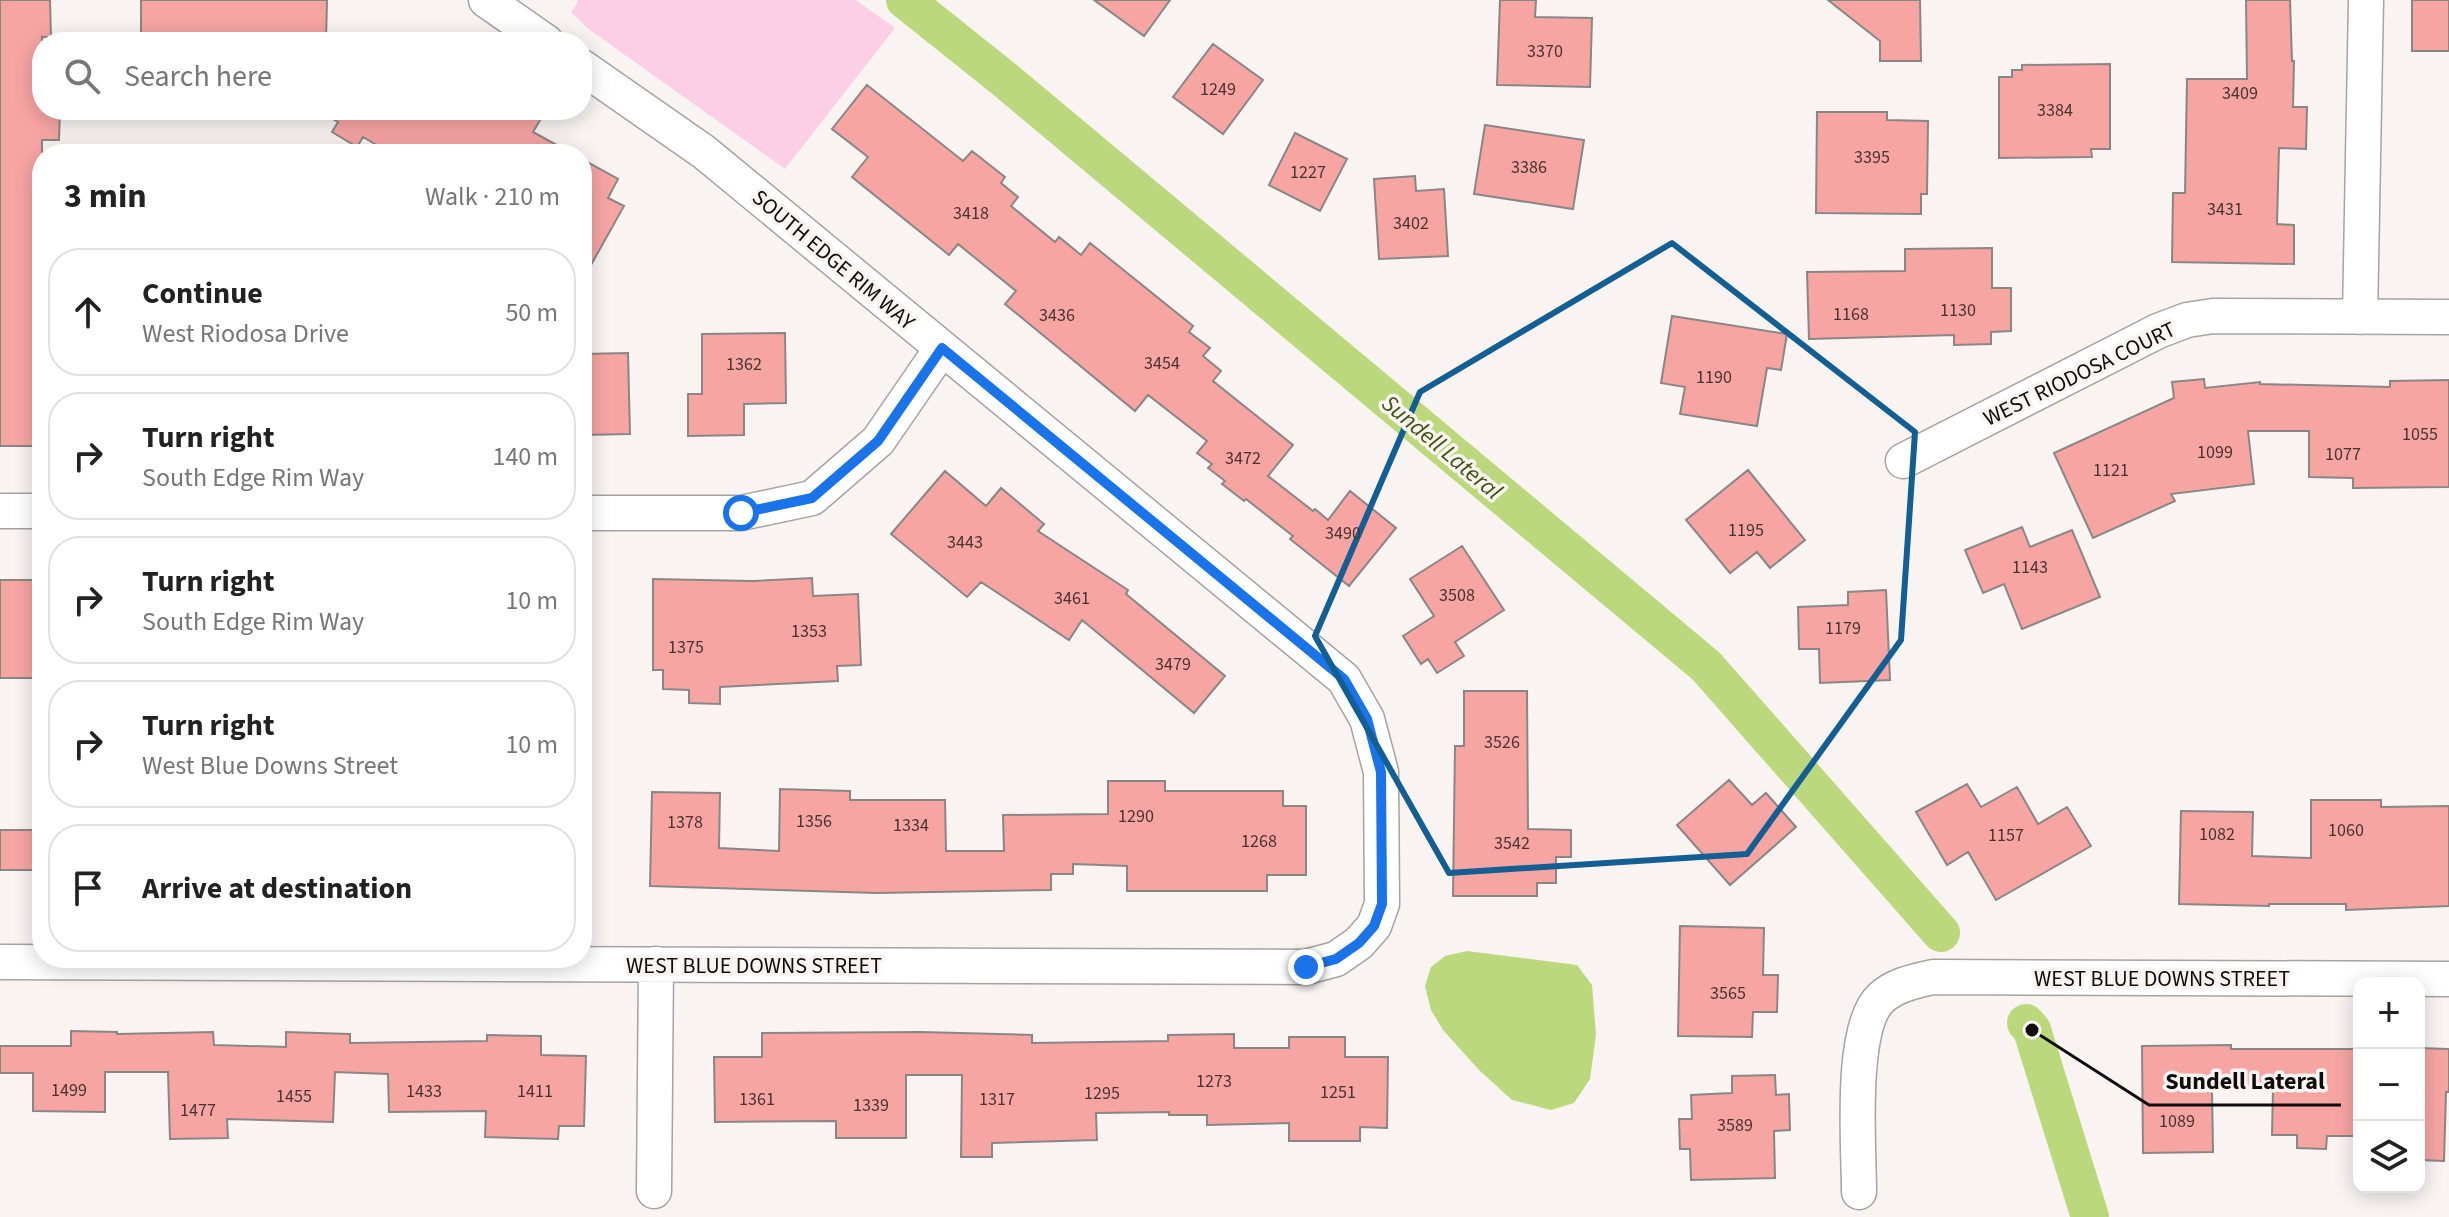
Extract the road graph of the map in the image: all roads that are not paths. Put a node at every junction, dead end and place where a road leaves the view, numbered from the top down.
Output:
1 (2366, 0) edge
2 (499, 4) edge
3 (534, 32) edge
4 (592, 74) edge
5 (2360, 317) junction
6 (2449, 317) edge
7 (942, 348) junction
8 (1903, 461) dead end
9 (0, 511) edge
10 (32, 511) edge
11 (592, 513) edge
12 (1359, 943) joint
13 (0, 962) edge
14 (32, 962) edge
15 (592, 964) edge
16 (656, 964) junction
17 (2449, 979) edge
18 (654, 1191) dead end
19 (1859, 1192) dead end

1 - 5 street
2 - 3 street
4 - 7 street, SOUTH EDGE RIM WAY
5 - 6 street, WEST RIODOSA COURT
5 - 8 street, WEST RIODOSA COURT
7 - 11 street
7 - 12 street, SOUTH EDGE RIM WAY
9 - 10 street
12 - 16 street, WEST BLUE DOWNS STREET
13 - 14 street, WEST BLUE DOWNS STREET
15 - 16 street, WEST BLUE DOWNS STREET
16 - 18 street
17 - 19 street, WEST BLUE DOWNS STREET

